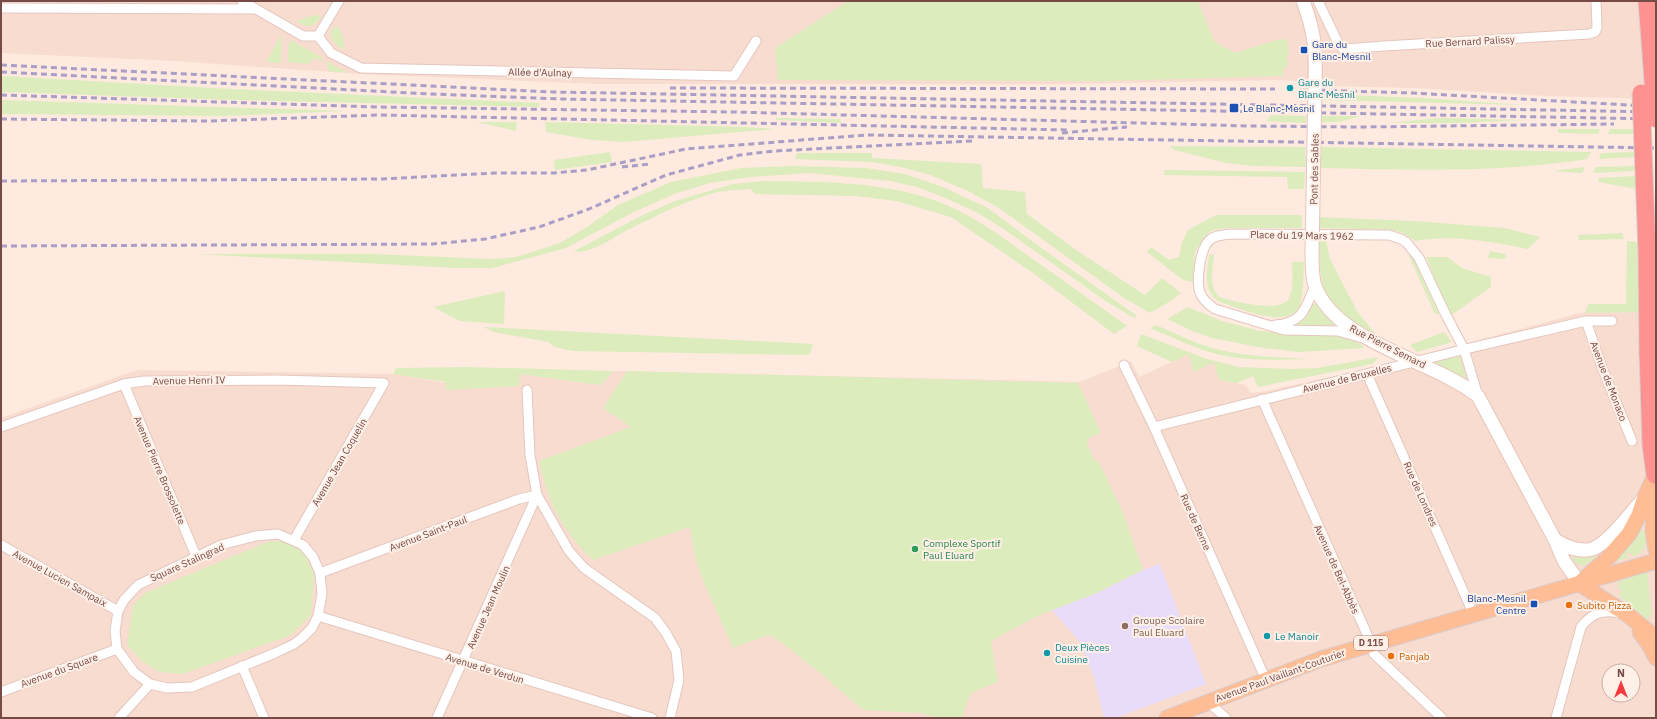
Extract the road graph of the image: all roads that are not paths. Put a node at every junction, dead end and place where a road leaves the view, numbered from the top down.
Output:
1 (170, 1) edge
2 (242, 1) edge
3 (340, 1) edge
4 (1302, 1) edge
5 (1318, 1) edge
6 (1596, 1) edge
7 (1647, 1) edge
8 (41, 5) edge
9 (1, 8) edge
10 (255, 9) junction
11 (165, 10) junction
12 (318, 36) junction
13 (756, 41) dead end
14 (1648, 94) junction
15 (1656, 118) edge
16 (1312, 255) joint
17 (1315, 285) junction
18 (1586, 321) junction
19 (1612, 321) dead end
20 (1270, 326) junction
21 (1371, 340) junction
22 (1464, 349) junction
23 (1415, 361) junction
24 (1124, 365) dead end
25 (1368, 374) junction
26 (384, 383) joint
27 (124, 384) junction
28 (527, 390) dead end
29 (1478, 396) junction
30 (1262, 399) junction
31 (1, 427) edge
32 (1154, 427) junction
33 (1632, 441) dead end
34 (1656, 474) edge
35 (537, 495) junction
36 (1652, 504) edge
37 (294, 540) junction
38 (1555, 540) junction
39 (1, 545) edge
40 (1656, 550) edge
41 (196, 556) junction
42 (1656, 561) edge
43 (320, 573) junction
44 (1580, 584) junction
45 (118, 611) junction
46 (1473, 614) junction
47 (1628, 615) junction
48 (318, 616) junction
49 (1656, 638) edge
50 (1369, 644) junction
51 (118, 649) junction
52 (1656, 658) edge
53 (463, 662) junction
54 (242, 666) junction
55 (1266, 680) junction
56 (150, 684) junction
57 (1, 692) edge
58 (1208, 702) junction
59 (119, 718) edge
60 (264, 718) edge
61 (437, 718) edge
62 (652, 718) edge
63 (670, 718) edge
64 (1167, 718) edge
65 (1226, 718) edge
66 (1442, 718) edge
67 (1556, 718) edge

1 - 11 street
2 - 10 street
3 - 12 street
4 - 16 main road, Pont des Sables, bridge
5 - 6 street, Rue Bernard Palissy
7 - 14 highway
8 - 9 street
8 - 11 street
10 - 11 street
10 - 12 street
12 - 13 street, Allée d'Aulnay
14 - 15 highway, bridge
14 - 34 highway, bridge
16 - 17 main road, Rue Pierre Semard
17 - 20 street, Place du 19 Mars 1962
17 - 21 main road, Rue Pierre Semard
18 - 19 street, Avenue de Bruxelles
18 - 22 street, Avenue de Bruxelles
18 - 33 street, Avenue de Monaco
20 - 21 street, Place du 19 Mars 1962
20 - 22 street, Place du 19 Mars 1962
21 - 23 main road, Rue Pierre Semard
22 - 23 street, Avenue de Bruxelles
22 - 29 street, Rue Pierre Semard
23 - 25 street, Avenue de Bruxelles
23 - 29 main road, Rue Pierre Semard
24 - 32 street, Rue de Berne
25 - 30 street, Avenue de Bruxelles
25 - 46 street, Rue de Londres
26 - 27 street, Avenue Henri IV
26 - 37 street, Avenue Jean Coquelin
27 - 31 street, Avenue Henri IV
27 - 41 street, Avenue Pierre Brossolette
28 - 35 street
29 - 38 main road, Rue Pierre Semard
30 - 32 street, Avenue de Bruxelles
30 - 50 street, Avenue de Bel-Abbès
32 - 55 street, Rue de Berne
34 - 36 main road, Avenue Paul Vaillant-Couturier / D 115
35 - 43 street, Avenue Saint-Paul
35 - 53 street, Avenue Jean Moulin
35 - 63 street
36 - 38 main road
36 - 40 main road
36 - 44 main road, Avenue Paul Vaillant-Couturier / D 115
37 - 41 street, Square Stalingrad
37 - 43 street, Square Stalingrad
38 - 44 main road, Rue Pierre Semard
39 - 45 street, Avenue Lucien Sampaix
41 - 45 street, Square Stalingrad
42 - 44 main road, Avenue Paul Vaillant-Couturier / D 115
43 - 48 street, Square Stalingrad
44 - 46 main road, Avenue Paul Vaillant-Couturier / D 115
44 - 47 main road
45 - 51 street, Square Stalingrad
46 - 50 main road, Avenue Paul Vaillant-Couturier / D 115
47 - 49 main road
47 - 52 main road
47 - 67 street
48 - 53 street, Avenue de Verdun
48 - 54 street, Square Stalingrad
50 - 55 main road, Avenue Paul Vaillant-Couturier / D 115
50 - 66 street, Avenue de Bel-Abbès
51 - 56 street, Square Stalingrad
51 - 57 street, Avenue du Square
53 - 61 street, Avenue Jean Moulin
53 - 62 street, Avenue de Verdun
54 - 56 street, Square Stalingrad
54 - 60 street
55 - 58 main road, Avenue Paul Vaillant-Couturier / D 115
56 - 59 street
58 - 64 main road, Avenue Paul Vaillant-Couturier / D 115
58 - 65 street

